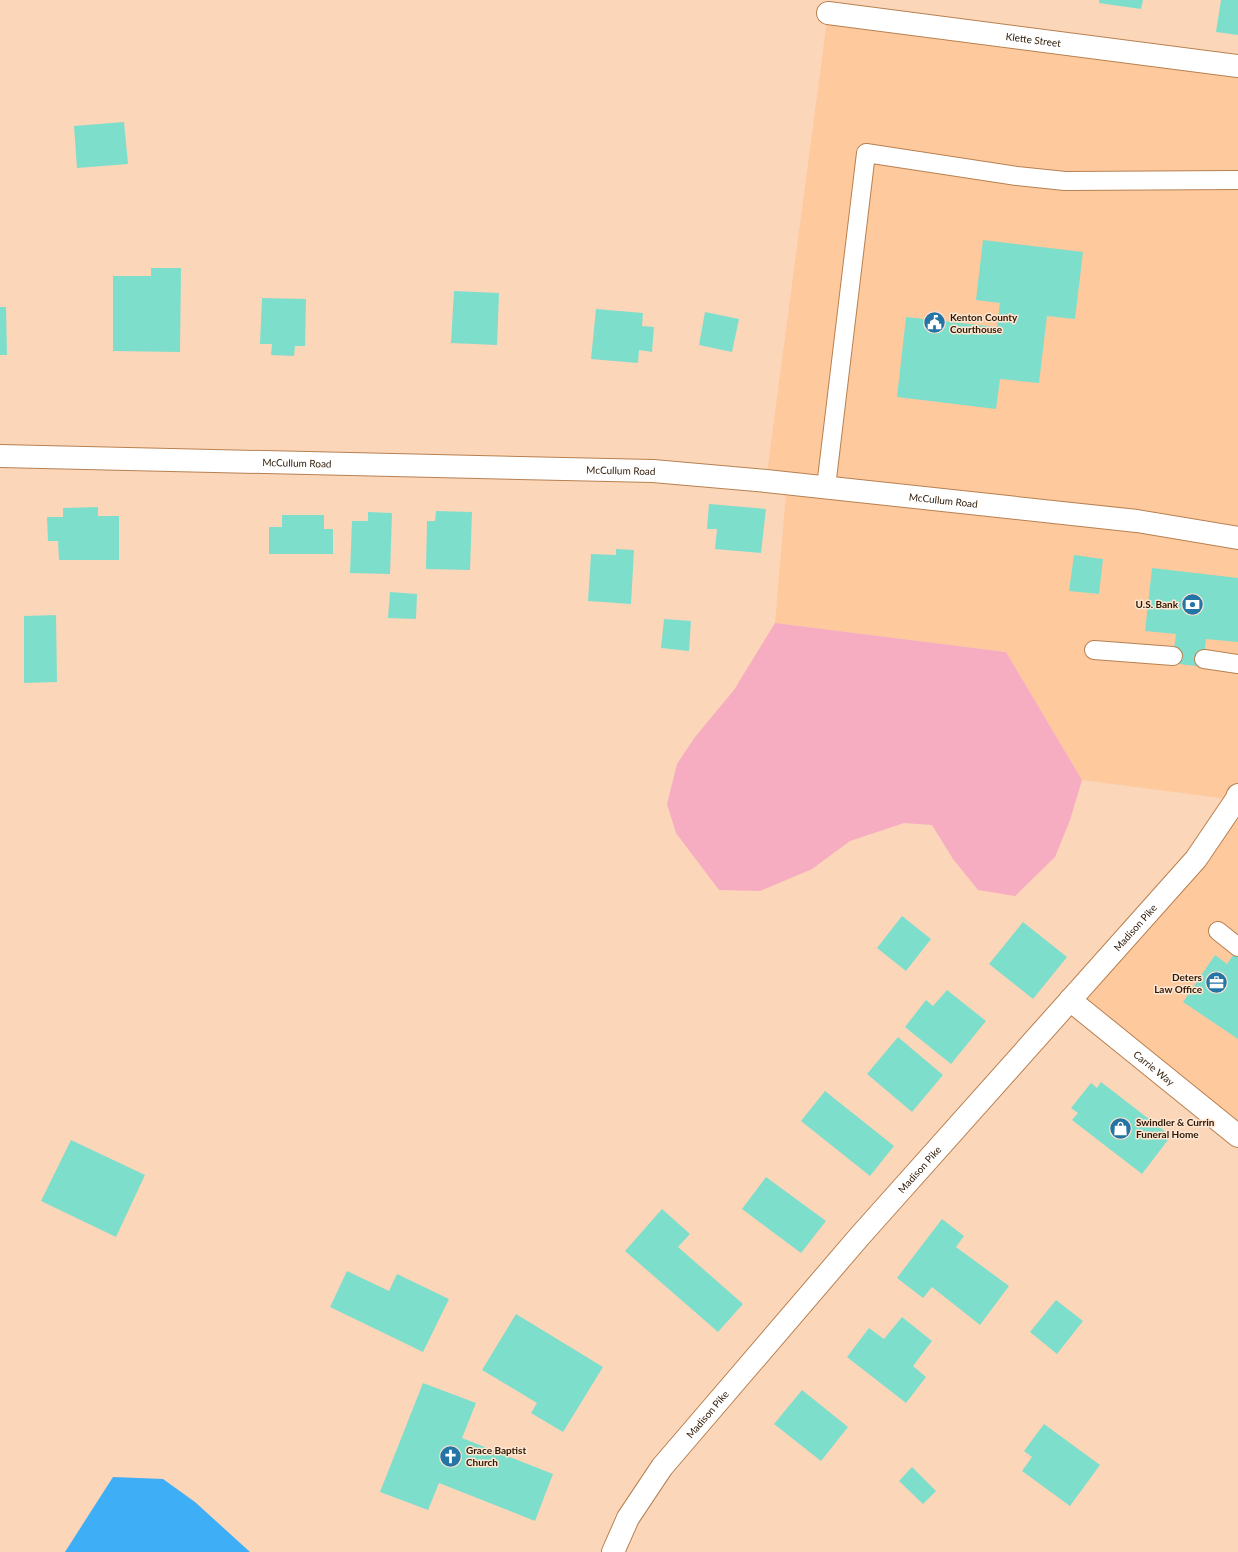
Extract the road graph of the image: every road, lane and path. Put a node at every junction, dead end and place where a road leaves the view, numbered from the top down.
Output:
1 (828, 13) dead end
2 (1238, 66) edge
3 (1238, 180) edge
4 (0, 456) edge
5 (826, 487) junction
6 (1238, 538) edge
7 (1094, 650) dead end
8 (1173, 656) dead end
9 (1204, 659) dead end
10 (1238, 664) edge
11 (1237, 798) edge
12 (1218, 931) dead end
13 (1238, 947) edge
14 (1070, 1000) junction
15 (1238, 1136) edge
16 (613, 1552) edge

1 - 2 street, Klette Street
3 - 5 lane
4 - 5 street, McCullum Road
5 - 6 street, McCullum Road
7 - 8 lane
9 - 10 lane
11 - 14 street, Madison Pike
12 - 13 lane
14 - 15 street, Carrie Way
14 - 16 street, Madison Pike

